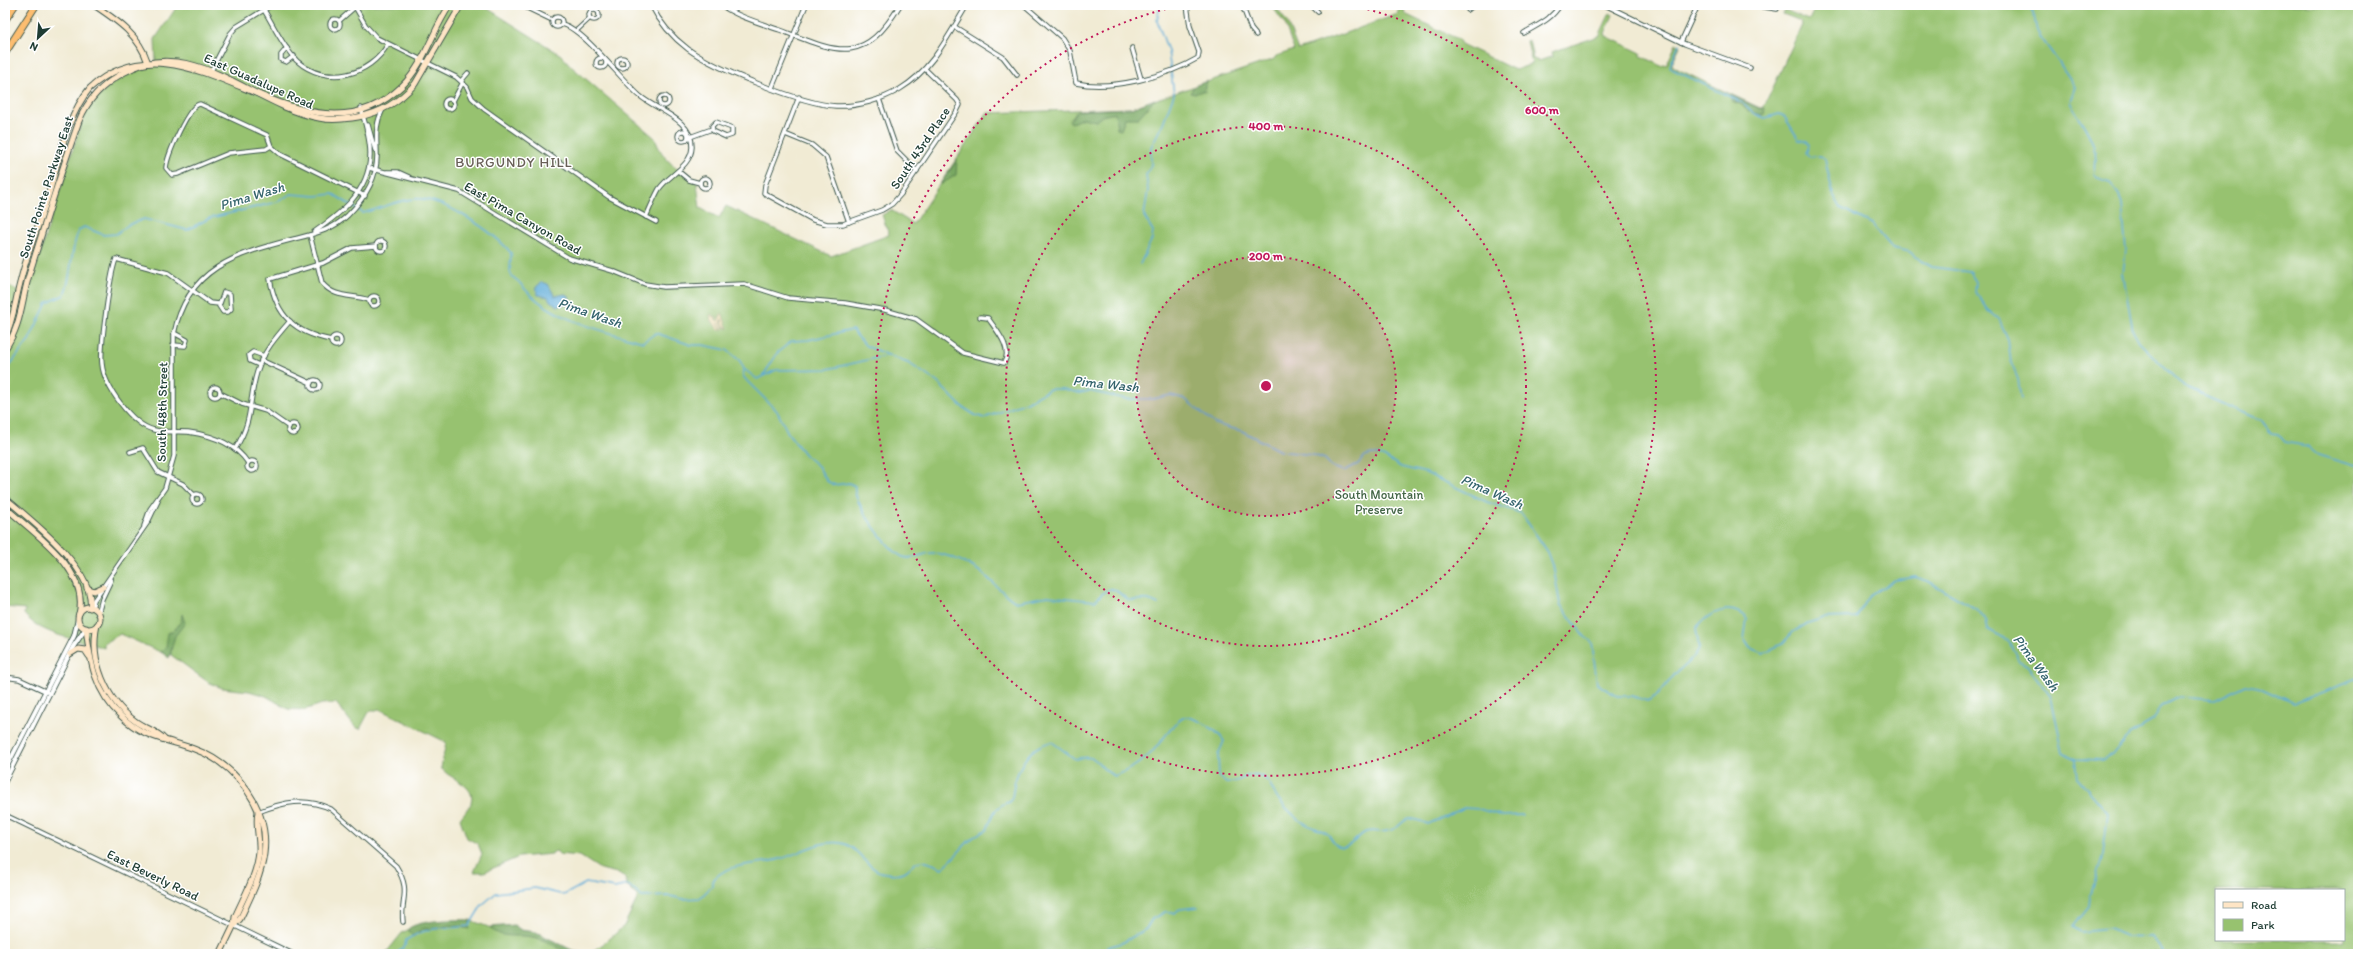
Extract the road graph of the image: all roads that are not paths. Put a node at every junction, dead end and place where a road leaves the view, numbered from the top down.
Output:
1 (15, 5) edge
2 (36, 5) edge
3 (94, 5) edge
4 (272, 5) edge
5 (450, 5) edge
6 (461, 5) edge
7 (522, 5) edge
8 (651, 5) edge
9 (721, 5) edge
10 (806, 5) edge
11 (900, 5) edge
12 (967, 5) edge
13 (1024, 5) edge
14 (1187, 5) edge
15 (1242, 5) edge
16 (1311, 5) edge
17 (1474, 5) edge
18 (1560, 5) edge
19 (1605, 5) edge
20 (1698, 5) edge
21 (1752, 5) edge
22 (354, 6) edge
23 (1777, 9) dead end
24 (264, 10) junction
25 (1468, 10) dead end
26 (1318, 12) dead end
27 (590, 18) dead end
28 (5, 20) edge
29 (552, 20) junction
30 (339, 21) dead end
31 (561, 24) junction
32 (954, 27) junction
33 (576, 31) junction
34 (1524, 33) dead end
35 (1256, 35) dead end
36 (795, 36) junction
37 (1681, 42) junction
38 (388, 44) junction
39 (287, 48) junction
40 (1132, 48) dead end
41 (5, 53) edge
42 (152, 54) dead end
43 (145, 55) junction
44 (137, 56) dead end
45 (294, 56) junction
46 (208, 60) dead end
47 (421, 60) junction
48 (126, 61) dead end
49 (148, 63) junction
50 (215, 64) junction
51 (429, 64) junction
52 (618, 66) dead end
53 (222, 67) dead end
54 (1750, 68) dead end
55 (925, 69) junction
56 (211, 71) junction
57 (614, 71) junction
58 (468, 72) dead end
59 (1017, 75) dead end
60 (1141, 78) junction
61 (462, 81) junction
62 (772, 88) junction
63 (799, 97) junction
64 (290, 99) dead end
65 (879, 99) junction
66 (453, 101) dead end
67 (661, 105) dead end
68 (364, 108) junction
69 (384, 109) junction
70 (658, 109) junction
71 (366, 115) junction
72 (712, 129) junction
73 (785, 134) junction
74 (689, 135) junction
75 (271, 146) junction
76 (377, 157) junction
77 (369, 168) junction
78 (376, 169) junction
79 (678, 171) junction
80 (917, 171) junction
81 (700, 183) dead end
82 (359, 192) junction
83 (365, 196) junction
84 (646, 217) junction
85 (656, 222) dead end
86 (849, 222) junction
87 (310, 235) junction
88 (376, 246) dead end
89 (28, 254) junction
90 (35, 256) junction
91 (317, 264) junction
92 (192, 290) junction
93 (369, 300) dead end
94 (219, 304) junction
95 (980, 317) dead end
96 (290, 321) junction
97 (174, 333) junction
98 (5, 336) edge
99 (331, 340) dead end
100 (173, 345) junction
101 (5, 349) edge
102 (264, 356) junction
103 (261, 360) junction
104 (259, 365) junction
105 (311, 383) dead end
106 (220, 393) dead end
107 (252, 407) junction
108 (289, 427) dead end
109 (175, 432) junction
110 (235, 449) junction
111 (130, 452) dead end
112 (248, 463) dead end
113 (169, 476) junction
114 (194, 495) dead end
115 (6, 499) edge
116 (5, 507) edge
117 (115, 572) junction
118 (103, 587) junction
119 (87, 588) junction
120 (91, 608) junction
121 (98, 614) junction
122 (78, 616) junction
123 (97, 625) junction
124 (86, 628) junction
125 (70, 654) junction
126 (90, 656) junction
127 (5, 677) edge
128 (47, 692) junction
129 (164, 739) junction
130 (5, 770) edge
131 (5, 781) edge
132 (258, 812) junction
133 (5, 815) edge
134 (403, 922) dead end
135 (234, 925) junction
136 (220, 954) edge
137 (293, 954) edge

1 - 28 highway
2 - 41 highway
3 - 43 main road
4 - 24 street
5 - 47 main road
6 - 51 main road
7 - 29 street
8 - 62 street
9 - 36 street
10 - 36 street
11 - 36 street
12 - 32 street
13 - 60 street
14 - 60 street
15 - 35 street
16 - 26 street
17 - 25 street
18 - 34 street
19 - 37 street
20 - 37 street
21 - 23 street
22 - 30 street
22 - 38 street
24 - 39 street
24 - 50 street
27 - 33 street
29 - 31 street
29 - 31 street
31 - 33 street
32 - 55 street
32 - 59 street
33 - 57 street
36 - 62 street
37 - 54 street
38 - 45 street
38 - 47 street
39 - 45 street
39 - 45 street
40 - 60 street
42 - 43 main road
43 - 44 main road
43 - 49 main road
46 - 50 main road, East Guadalupe Road
47 - 51 street
47 - 68 main road
48 - 89 main road, South Pointe Parkway East
49 - 56 main road, East Guadalupe Road
49 - 90 main road, South Pointe Parkway East
50 - 53 main road, East Guadalupe Road
50 - 56 street
51 - 61 street
51 - 69 main road
52 - 57 street
55 - 65 street
55 - 80 street, South 43rd Place
56 - 71 main road, East Guadalupe Road
57 - 70 street
58 - 61 street
61 - 66 street
61 - 84 street
62 - 63 street
63 - 65 street
63 - 73 street
64 - 68 main road, East Guadalupe Road
65 - 80 street
67 - 70 street
68 - 71 street, South 48th Street
69 - 71 main road
69 - 76 street, South 48th Street
70 - 74 street
71 - 76 street, South 48th Street
71 - 77 street, South 48th Street
72 - 72 street
72 - 74 street
73 - 86 street
73 - 86 street, South 43rd Place
74 - 79 street
75 - 75 street
75 - 82 street
76 - 78 street, South 48th Street
77 - 78 street, East Pima Canyon Road
77 - 82 street, South 48th Street
78 - 83 street, South 48th Street
78 - 95 street, East Pima Canyon Road
79 - 81 street
79 - 84 street
80 - 86 street, South 43rd Place
82 - 83 street
82 - 87 street, South 48th Street
83 - 87 street, South 48th Street
84 - 85 street
87 - 91 street
87 - 92 street, South 48th Street
88 - 91 street
89 - 90 main road
89 - 98 main road, South Pointe Parkway East
90 - 101 main road, South Pointe Parkway East
91 - 93 street
91 - 96 street
92 - 94 street
92 - 97 street, South 48th Street
92 - 109 street
94 - 94 street
96 - 99 street
96 - 102 street
97 - 100 street, South 48th Street
97 - 100 street, South 48th Street
100 - 109 street, South 48th Street
102 - 103 street
102 - 104 street
103 - 104 street
103 - 105 street
104 - 107 street
106 - 107 street
107 - 108 street
107 - 110 street
109 - 110 street
109 - 113 street, South 48th Street
110 - 112 street
111 - 113 street
113 - 114 street
113 - 117 street, South 48th Street
115 - 119 main road
116 - 122 main road
117 - 118 street, South 48th Street
117 - 121 street, South 48th Street
118 - 119 main road
118 - 120 street, South 48th Street
119 - 120 main road
120 - 121 main road
120 - 122 main road
121 - 123 main road
122 - 124 main road
122 - 128 street
123 - 124 main road
123 - 129 main road
124 - 125 street
124 - 126 main road
125 - 126 main road
125 - 128 street
126 - 129 main road
127 - 128 street
128 - 130 street
128 - 131 street
129 - 132 main road
132 - 134 street
132 - 135 main road
133 - 135 street, East Beverly Road
135 - 136 main road
135 - 137 street, East Beverly Road

